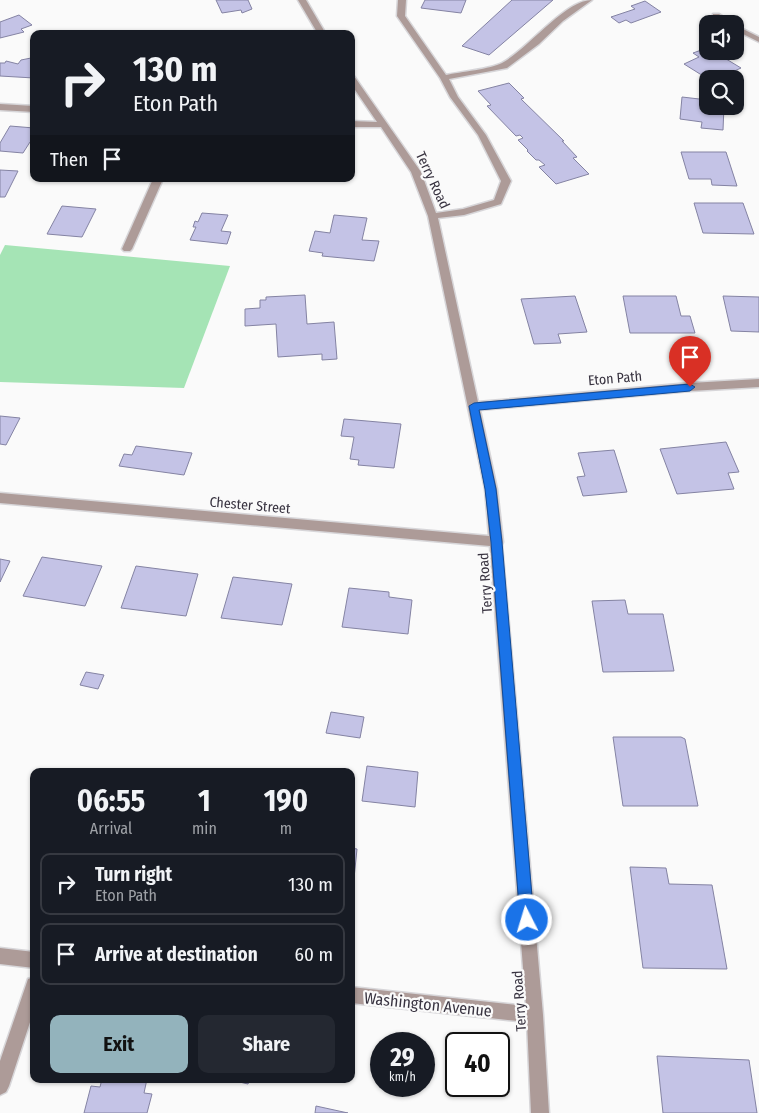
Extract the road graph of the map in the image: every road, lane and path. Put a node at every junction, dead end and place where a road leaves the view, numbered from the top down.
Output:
1 (302, 0) edge
2 (402, 0) edge
3 (588, 0) edge
4 (320, 30) edge
5 (744, 32) edge
6 (759, 40) edge
7 (444, 78) junction
8 (355, 84) edge
9 (0, 107) edge
10 (30, 110) edge
11 (355, 124) edge
12 (384, 125) junction
13 (157, 182) edge
14 (433, 216) junction
15 (128, 249) dead end
16 (759, 384) edge
17 (474, 406) junction
18 (0, 498) edge
19 (497, 542) junction
20 (0, 956) edge
21 (30, 960) edge
22 (355, 995) edge
23 (30, 996) edge
24 (535, 1016) junction
25 (0, 1086) edge
26 (540, 1113) edge

1 - 4 street
2 - 7 street
3 - 7 street
5 - 6 street
7 - 14 street
8 - 12 street, Terry Road
9 - 10 street
11 - 12 street
12 - 14 street, Terry Road
13 - 15 street
14 - 17 street, Terry Road
16 - 17 street, Eton Path
17 - 19 street, Terry Road
18 - 19 street, Chester Street
19 - 24 street, Terry Road
20 - 21 street
22 - 24 street, Washington Avenue
23 - 25 street
24 - 26 street, Terry Road

